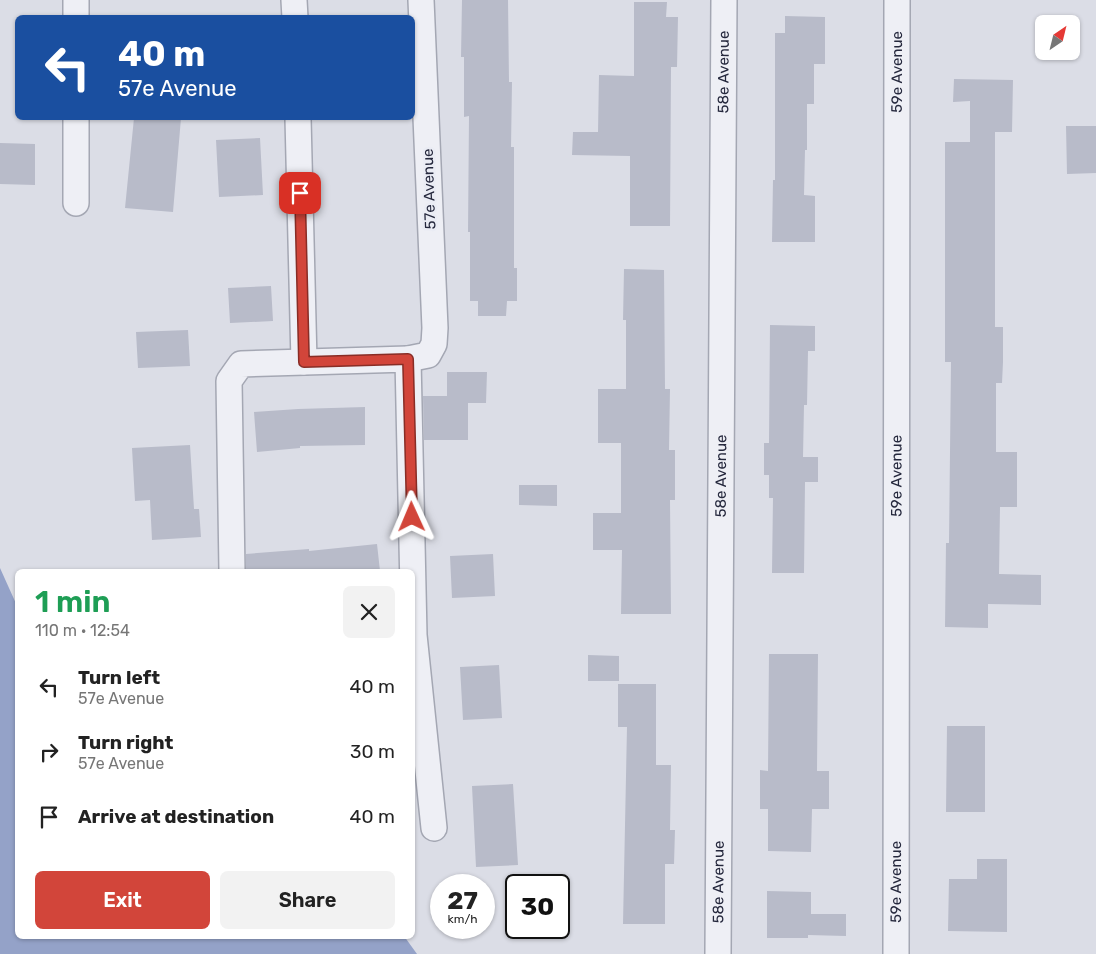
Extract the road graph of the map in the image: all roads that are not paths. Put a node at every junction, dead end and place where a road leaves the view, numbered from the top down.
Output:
1 (76, 0) edge
2 (294, 0) edge
3 (421, 0) edge
4 (724, 0) edge
5 (897, 0) edge
6 (76, 15) edge
7 (295, 15) edge
8 (76, 120) edge
9 (298, 120) edge
10 (76, 203) dead end
11 (408, 359) junction
12 (304, 362) junction
13 (232, 569) edge
14 (412, 569) edge
15 (415, 653) edge
16 (434, 828) dead end
17 (718, 954) edge
18 (896, 954) edge

1 - 6 street
2 - 7 street
3 - 11 street, 57e Avenue
4 - 17 street, 58e Avenue
5 - 18 street, 59e Avenue
8 - 10 street
9 - 12 street
11 - 12 street, 57e Avenue
11 - 14 street
12 - 13 street, 57e Avenue
15 - 16 street

